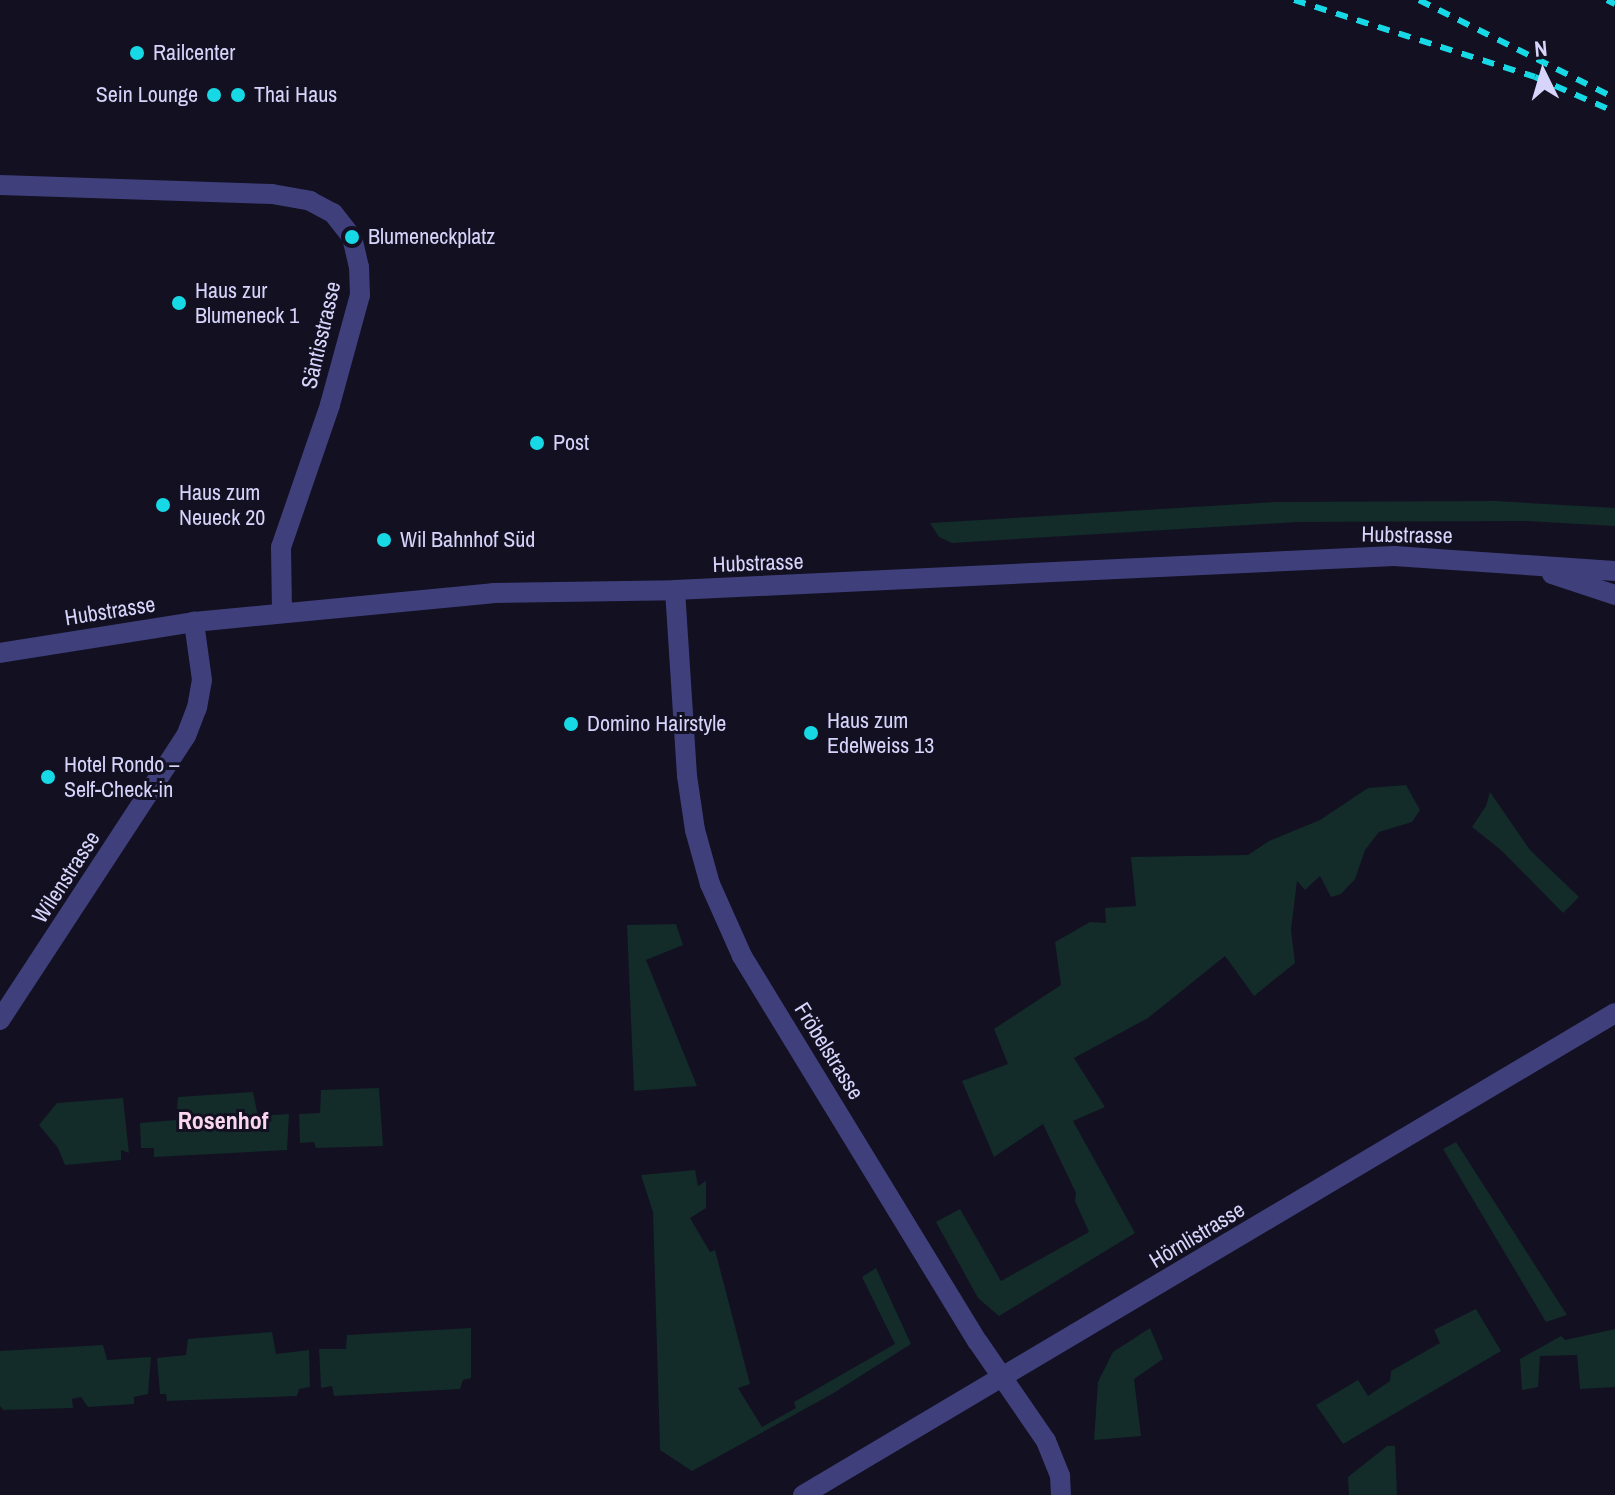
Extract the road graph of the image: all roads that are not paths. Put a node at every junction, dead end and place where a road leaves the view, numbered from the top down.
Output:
1 (0, 185) edge
2 (1521, 565) junction
3 (1615, 571) edge
4 (675, 590) junction
5 (1615, 595) edge
6 (282, 612) junction
7 (194, 622) junction
8 (0, 653) edge
9 (1615, 1013) edge
10 (0, 1020) edge
11 (1004, 1378) junction
12 (803, 1495) edge
13 (1061, 1495) edge

1 - 6 street, Säntisstrasse
2 - 3 street, Hubstrasse
2 - 4 street, Hubstrasse
2 - 5 street, Hubstrasse
4 - 6 street, Hubstrasse
4 - 11 street, Fröbelstrasse
6 - 7 street, Hubstrasse
7 - 8 street, Hubstrasse
7 - 10 street, Wilenstrasse
9 - 11 street, Hörnlistrasse
11 - 12 street, Hörnlistrasse
11 - 13 street, Fröbelstrasse

